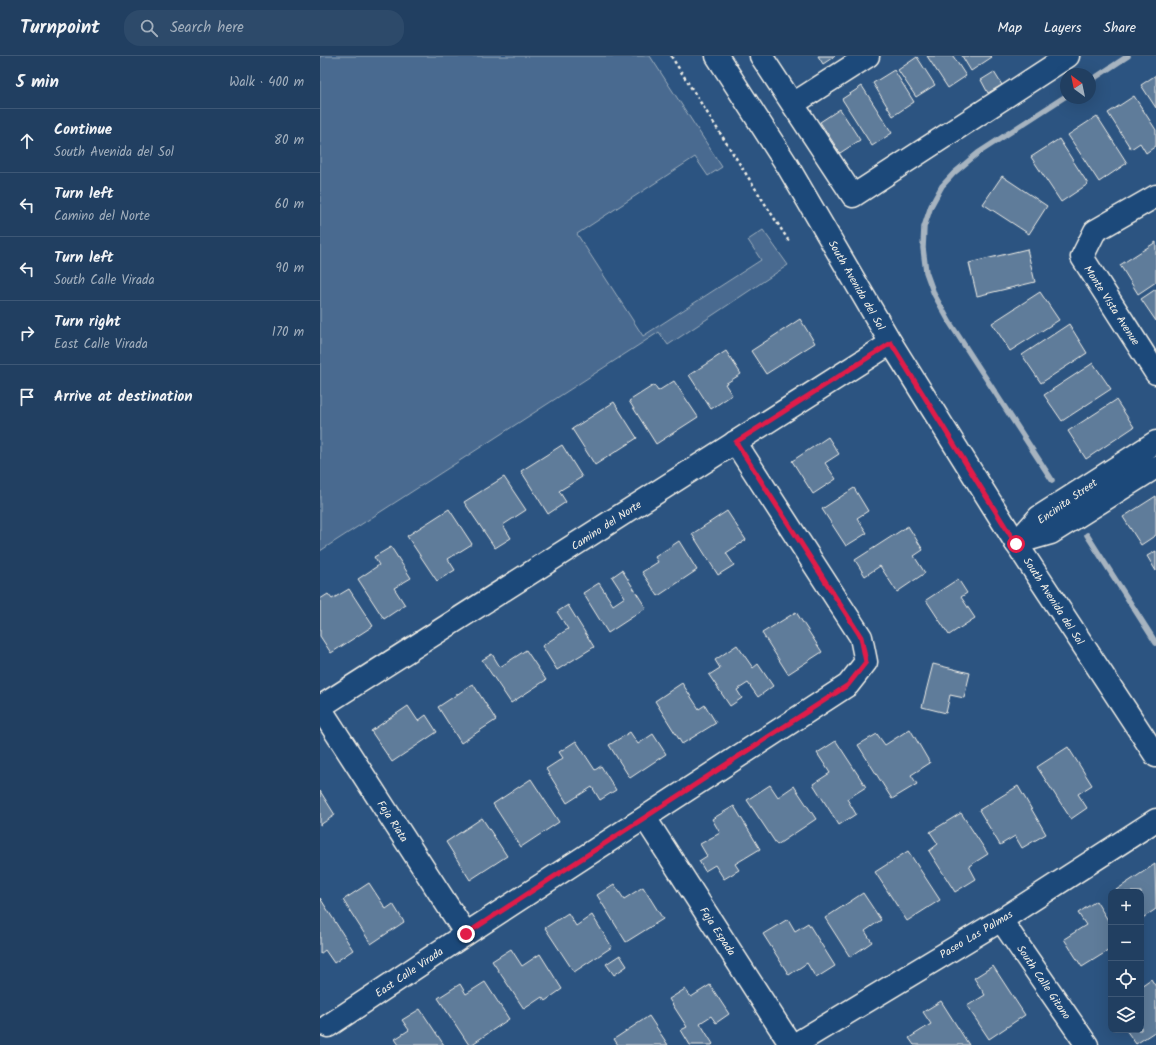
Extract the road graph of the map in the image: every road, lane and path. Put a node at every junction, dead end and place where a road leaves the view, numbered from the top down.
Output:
1 (671, 56) edge
2 (717, 56) edge
3 (761, 56) edge
4 (868, 56) edge
5 (1056, 59) edge
6 (793, 104) junction
7 (1156, 196) edge
8 (790, 243) dead end
9 (891, 343) junction
10 (1156, 373) edge
11 (736, 442) junction
12 (1156, 442) edge
13 (1156, 467) edge
14 (1016, 544) junction
15 (320, 707) edge
16 (1156, 756) edge
17 (645, 818) junction
18 (1156, 820) edge
19 (1001, 920) junction
20 (466, 934) junction
21 (328, 1026) dead end
22 (791, 1045) edge
23 (794, 1045) edge
24 (1086, 1045) edge

1 - 8 path
2 - 9 street, South Avenida del Sol
3 - 6 street
4 - 6 street
5 - 6 street
7 - 10 street, Monte Vista Avenue
9 - 11 street, Camino del Norte
9 - 14 street, South Avenida del Sol
11 - 15 street, Camino del Norte
11 - 17 street, East Calle Virada
12 - 14 street, Encinita Street
13 - 14 street, Encinita Street
14 - 16 street, South Avenida del Sol
15 - 20 street, Faja Riata
17 - 20 street, East Calle Virada
17 - 22 street, Faja Espada
18 - 19 street, Paseo Las Palmas
19 - 23 street, Paseo Las Palmas
19 - 24 street, South Calle Gitano
20 - 21 street, East Calle Virada

